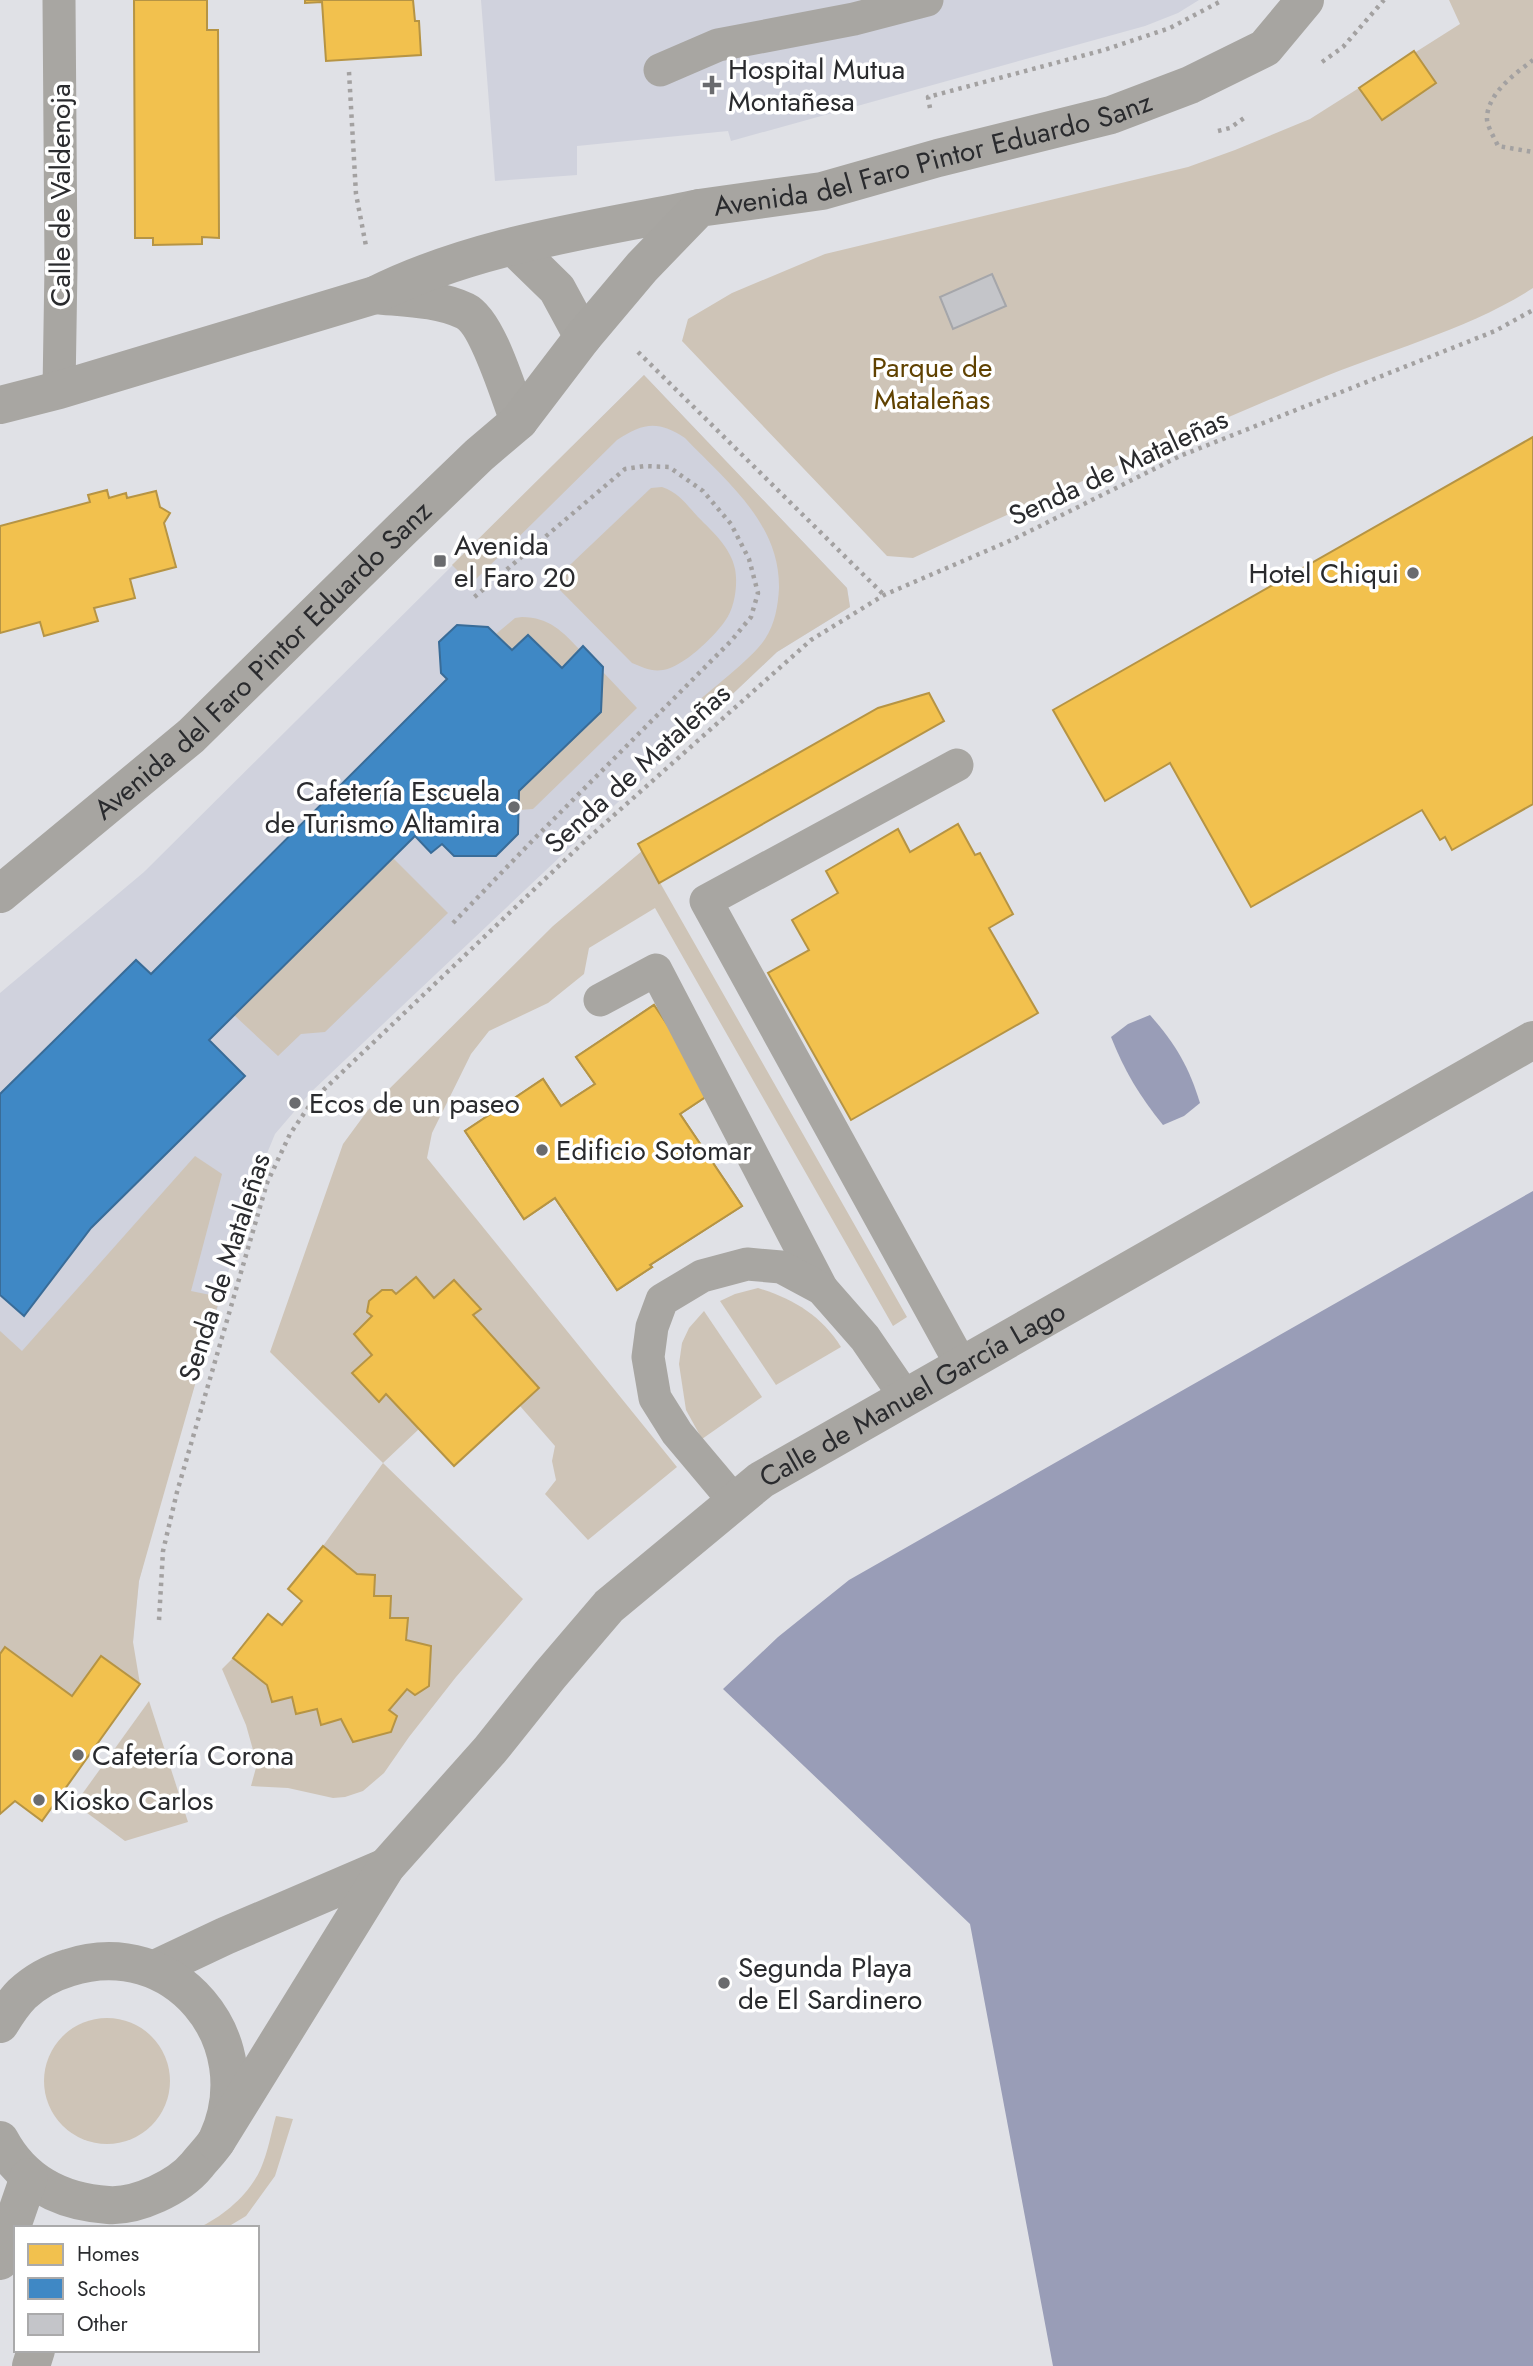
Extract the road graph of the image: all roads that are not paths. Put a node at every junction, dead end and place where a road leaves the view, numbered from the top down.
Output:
1 (59, 0) edge
2 (928, 0) edge
3 (1305, 0) edge
4 (660, 70) dead end
5 (699, 208) junction
6 (514, 247) junction
7 (375, 295) junction
8 (592, 327) junction
9 (59, 390) junction
10 (0, 405) edge
11 (519, 421) junction
12 (957, 765) dead end
13 (0, 894) edge
14 (600, 1000) dead end
15 (1533, 1041) edge
16 (822, 1289) junction
17 (962, 1366) junction
18 (906, 1398) junction
19 (736, 1502) junction
20 (386, 1867) junction
21 (155, 1969) junction
22 (50, 1974) junction
23 (0, 1982) edge
24 (0, 2024) edge
25 (0, 2140) edge
26 (216, 2142) junction
27 (29, 2177) junction
28 (108, 2216) edge
29 (0, 2261) edge

1 - 9 lane, Calle de Valdenoja
2 - 4 lane
3 - 5 main road, Avenida del Faro Pintor Eduardo Sanz
5 - 6 street
5 - 8 main road, Avenida del Faro Pintor Eduardo Sanz
6 - 7 street
6 - 8 street
7 - 9 street
7 - 11 street
8 - 11 main road, Avenida del Faro Pintor Eduardo Sanz
9 - 10 street
11 - 13 main road, Avenida del Faro Pintor Eduardo Sanz
12 - 17 lane
14 - 16 lane
15 - 17 street, Calle de Manuel García Lago
16 - 18 lane
16 - 19 lane
17 - 18 street, Calle de Manuel García Lago
18 - 19 street, Calle de Manuel García Lago
19 - 20 street, Calle de Manuel García Lago
20 - 21 street, Calle de Manuel García Lago
20 - 26 street, Calle de Manuel García Lago
21 - 22 street
21 - 26 street
22 - 23 street
22 - 24 street
25 - 27 street
26 - 28 street
27 - 28 street
27 - 29 street

